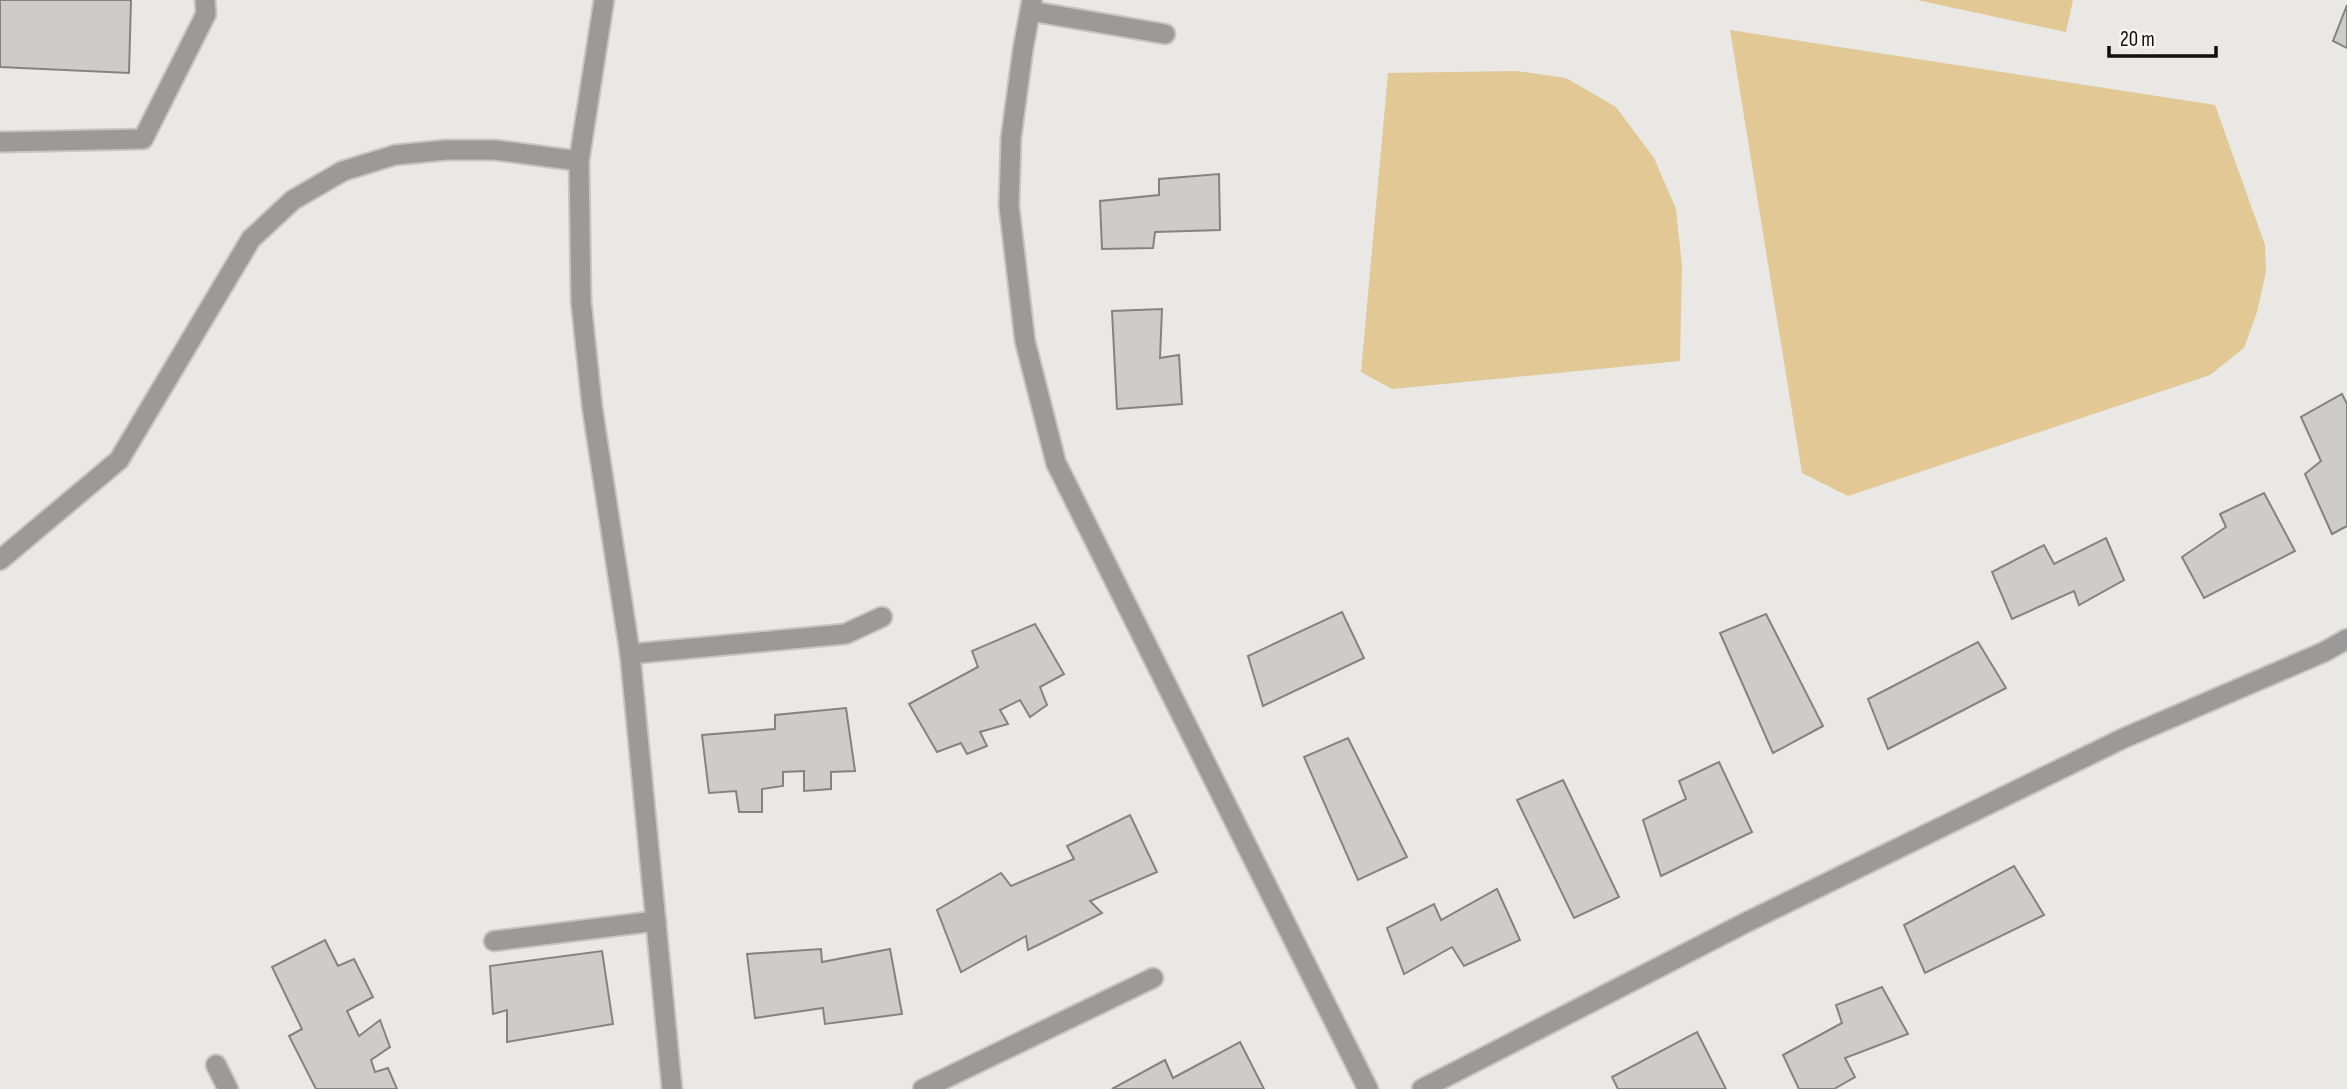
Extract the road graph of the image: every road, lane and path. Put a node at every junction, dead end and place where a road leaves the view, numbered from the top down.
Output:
1 (205, 0) edge
2 (604, 0) edge
3 (1031, 5) edge
4 (1165, 34) dead end
5 (0, 142) edge
6 (579, 161) junction
7 (0, 560) edge
8 (882, 617) dead end
9 (2347, 639) edge
10 (630, 654) junction
11 (656, 921) junction
12 (495, 941) dead end
13 (1153, 978) dead end
14 (216, 1065) dead end
15 (228, 1089) edge
16 (672, 1089) edge
17 (923, 1089) edge
18 (1368, 1089) edge
19 (1422, 1089) edge

1 - 5 street
2 - 6 street
3 - 4 street
3 - 18 street
6 - 7 street
6 - 10 street
8 - 10 street
9 - 19 street
10 - 11 street
11 - 12 street
11 - 16 street
13 - 17 street
14 - 15 street

